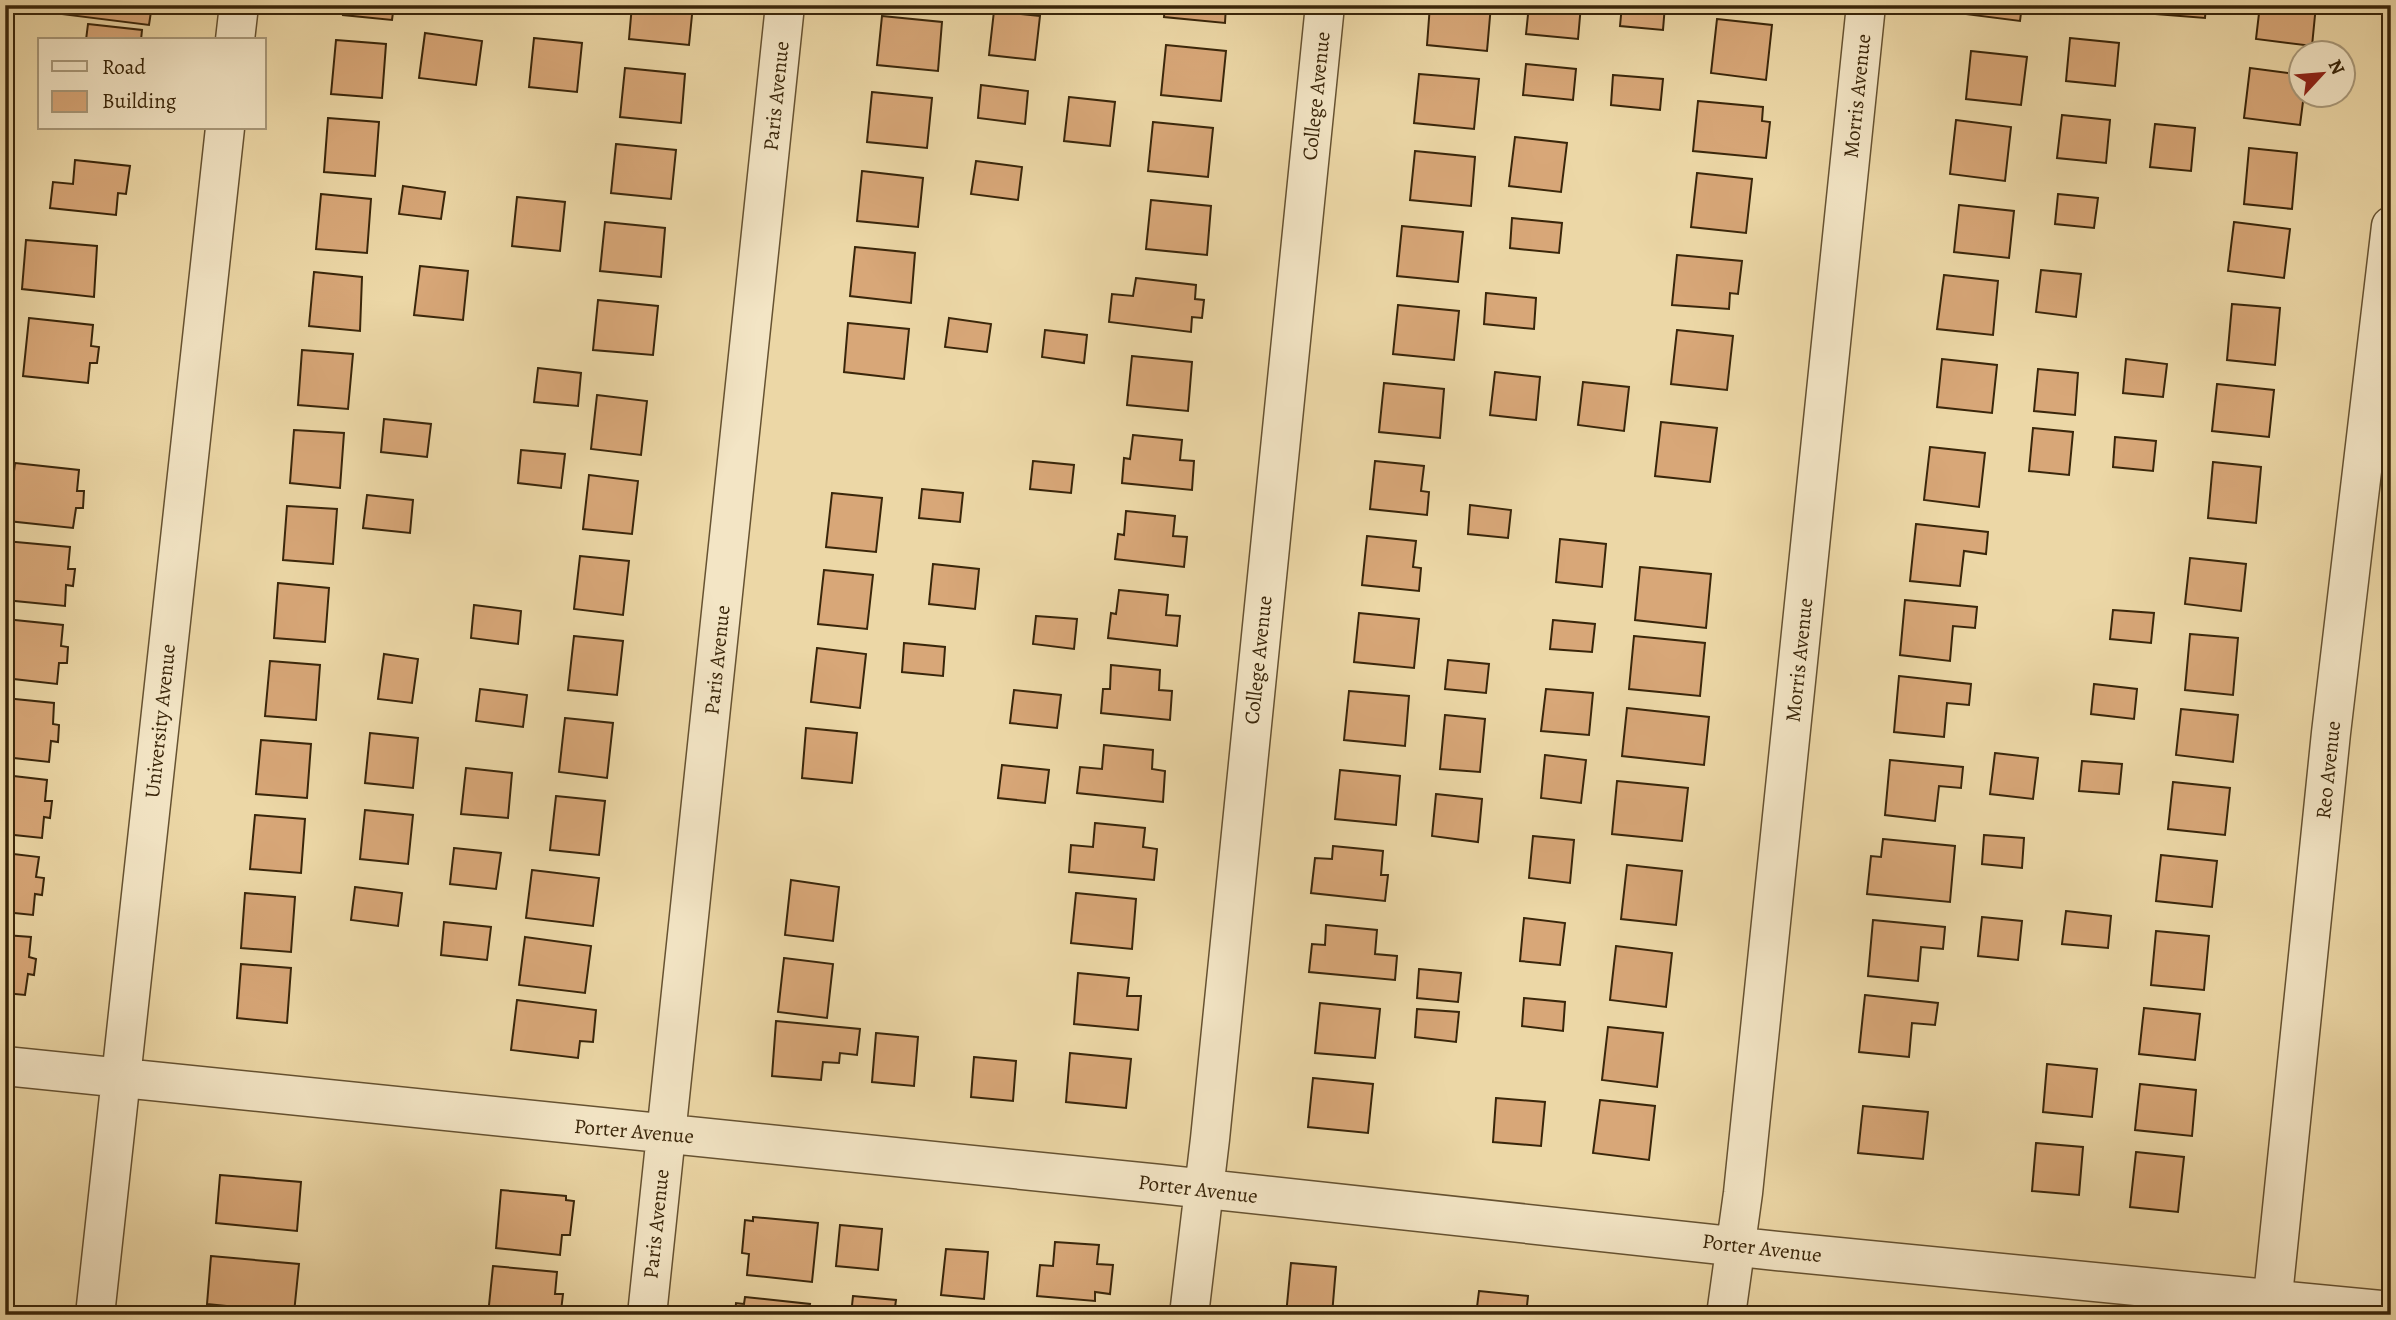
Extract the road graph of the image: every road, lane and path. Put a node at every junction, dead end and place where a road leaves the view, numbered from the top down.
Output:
1 (239, 5) edge
2 (785, 5) edge
3 (1325, 5) edge
4 (1866, 5) edge
5 (235, 38) edge
6 (225, 130) edge
7 (2391, 226) edge
8 (5, 1066) edge
9 (120, 1078) junction
10 (666, 1135) junction
11 (1204, 1191) junction
12 (1734, 1246) junction
13 (2272, 1307) edge
14 (2391, 1311) edge
15 (95, 1315) edge
16 (647, 1315) edge
17 (1189, 1315) edge
18 (1726, 1315) edge

1 - 5 street
2 - 10 street, Paris Avenue
3 - 11 street, College Avenue
4 - 12 street, Morris Avenue
6 - 9 street, University Avenue
7 - 13 street, Reo Avenue
8 - 9 street, Porter Avenue
9 - 10 street, Porter Avenue
9 - 15 street, University Avenue
10 - 11 street, Porter Avenue
10 - 16 street, Paris Avenue
11 - 12 street, Porter Avenue
11 - 17 street, College Avenue
12 - 13 street, Porter Avenue
12 - 18 street, Morris Avenue
13 - 14 street, Porter Avenue

